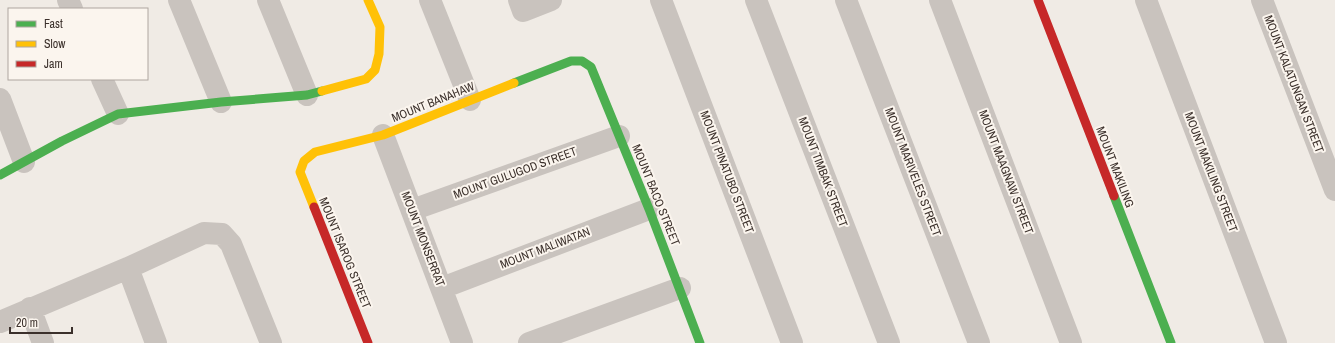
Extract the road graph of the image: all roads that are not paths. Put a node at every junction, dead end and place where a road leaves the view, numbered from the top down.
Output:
1 (179, 0) edge
2 (268, 0) edge
3 (368, 0) edge
4 (430, 0) edge
5 (551, 0) edge
6 (662, 0) edge
7 (756, 0) edge
8 (846, 0) edge
9 (940, 0) edge
10 (1038, 0) edge
11 (1146, 0) edge
12 (1262, 0) edge
13 (521, 5) edge
14 (582, 61) joint
15 (102, 80) edge
16 (307, 95) junction
17 (0, 99) edge
18 (470, 100) junction
19 (221, 102) junction
20 (118, 114) junction
21 (383, 135) junction
22 (619, 136) junction
23 (24, 162) junction
24 (300, 172) joint
25 (0, 175) edge
26 (1335, 190) edge
27 (648, 208) junction
28 (412, 210) junction
29 (128, 268) junction
30 (442, 288) junction
31 (680, 288) junction
32 (30, 308) junction
33 (0, 322) edge
34 (43, 343) edge
35 (156, 343) edge
36 (271, 343) edge
37 (368, 343) edge
38 (462, 343) edge
39 (529, 343) edge
40 (700, 343) edge
41 (792, 343) edge
42 (889, 343) edge
43 (979, 343) edge
44 (1071, 343) edge
45 (1171, 343) edge
46 (1276, 343) edge

1 - 19 street
2 - 16 street
3 - 16 street
4 - 18 street
5 - 13 street
6 - 41 street, MOUNT PINATUBO STREET
7 - 42 street, MOUNT TIMBAK STREET
8 - 43 street, MOUNT MARIVELES STREET
9 - 44 street, MOUNT MAAGNAW STREET
10 - 45 street, MOUNT MAKILING
11 - 46 street, MOUNT MAKILING STREET
12 - 26 street, MOUNT KALATUNGAN STREET
14 - 18 street, MOUNT BANAHAW
14 - 22 street, MOUNT BACO STREET
15 - 20 street
16 - 19 street
17 - 23 street
18 - 21 street, MOUNT BANAHAW
19 - 20 street
20 - 23 street
21 - 24 street, MOUNT BANAHAW
21 - 28 street, MOUNT MONSERRAT
22 - 27 street, MOUNT BACO STREET
22 - 28 street, MOUNT GULUGOD STREET
23 - 25 street
24 - 37 street, MOUNT ISAROG STREET
27 - 30 street, MOUNT MALIWATAN
27 - 31 street, MOUNT BACO STREET
28 - 30 street, MOUNT MONSERRAT
29 - 32 street
29 - 35 street
29 - 36 street
30 - 38 street, MOUNT MONSERRAT
31 - 39 street
31 - 40 street, MOUNT BACO STREET
32 - 33 street
32 - 34 street

